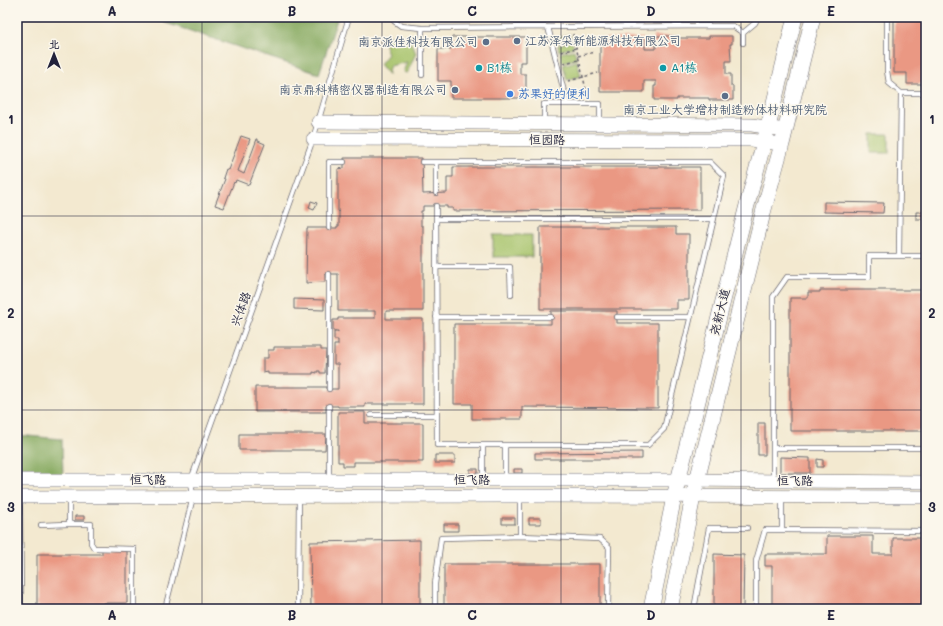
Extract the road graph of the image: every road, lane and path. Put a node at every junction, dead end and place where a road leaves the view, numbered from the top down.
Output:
1 (350, 17) edge
2 (394, 17) edge
3 (758, 17) edge
4 (795, 17) edge
5 (813, 17) edge
6 (887, 17) edge
7 (548, 27) junction
8 (571, 27) junction
9 (422, 28) junction
10 (743, 33) junction
11 (574, 39) junction
12 (558, 43) dead end
13 (743, 43) dead end
14 (576, 48) junction
15 (559, 52) dead end
16 (595, 52) dead end
17 (578, 56) junction
18 (579, 60) junction
19 (562, 64) dead end
20 (598, 73) dead end
21 (422, 75) dead end
22 (583, 77) junction
23 (566, 81) dead end
24 (901, 93) junction
25 (926, 93) edge
26 (567, 104) junction
27 (590, 104) junction
28 (318, 122) junction
29 (545, 124) junction
30 (600, 124) junction
31 (768, 127) junction
32 (783, 137) junction
33 (313, 139) junction
34 (548, 140) junction
35 (763, 142) junction
36 (344, 162) dead end
37 (422, 162) dead end
38 (436, 162) junction
39 (436, 194) dead end
40 (436, 206) dead end
41 (436, 219) junction
42 (714, 219) junction
43 (329, 228) dead end
44 (899, 256) junction
45 (926, 256) edge
46 (436, 267) junction
47 (329, 274) dead end
48 (510, 295) dead end
49 (436, 317) junction
50 (551, 317) dead end
51 (617, 317) dead end
52 (690, 317) junction
53 (329, 389) dead end
54 (329, 406) dead end
55 (371, 415) dead end
56 (437, 415) junction
57 (483, 445) junction
58 (505, 445) junction
59 (773, 448) junction
60 (926, 448) edge
61 (17, 480) edge
62 (191, 480) junction
63 (329, 480) junction
64 (483, 480) junction
65 (505, 480) junction
66 (678, 480) junction
67 (696, 481) junction
68 (773, 481) junction
69 (926, 482) edge
70 (299, 496) junction
71 (520, 496) junction
72 (19, 497) edge
73 (69, 497) junction
74 (193, 497) junction
75 (674, 497) junction
76 (693, 497) junction
77 (782, 497) junction
78 (926, 497) edge
79 (69, 524) junction
80 (41, 525) dead end
81 (747, 528) dead end
82 (782, 530) junction
83 (926, 531) edge
84 (520, 536) junction
85 (21, 609) edge
86 (134, 609) edge
87 (165, 609) edge
88 (298, 609) edge
89 (435, 609) edge
90 (608, 609) edge
91 (651, 609) edge
92 (670, 609) edge
93 (694, 609) edge
94 (756, 609) edge

1 - 28 lane, 兴体路
2 - 9 lane
3 - 10 lane
4 - 31 main road, 尧新大道
5 - 32 main road, 尧新大道
6 - 24 lane
7 - 8 lane
7 - 9 lane
7 - 26 lane
8 - 10 lane
8 - 11 path
9 - 21 lane
10 - 13 lane
11 - 12 path
11 - 14 path
14 - 15 path
14 - 17 path
16 - 17 path
17 - 18 path
18 - 19 path
18 - 22 path
20 - 22 path
22 - 23 path
22 - 27 path
24 - 25 lane
24 - 44 lane
26 - 27 lane
26 - 29 lane
27 - 30 lane
28 - 29 main road, 恒园路
28 - 33 lane, 兴体路
29 - 30 main road, 恒园路
29 - 34 main road
30 - 31 main road, 恒园路
31 - 32 main road, 恒园路
31 - 35 main road, 尧新大道
32 - 35 main road, 恒园路
32 - 67 main road, 尧新大道
33 - 34 main road, 恒园路
33 - 62 lane, 兴体路
34 - 35 main road, 恒园路
35 - 66 main road, 尧新大道
36 - 43 lane
37 - 38 lane
38 - 39 lane
38 - 42 lane
40 - 41 lane
41 - 42 lane
41 - 46 lane
42 - 52 lane
44 - 45 lane
44 - 59 lane
46 - 48 lane
46 - 49 lane
47 - 53 lane
49 - 50 lane
49 - 56 lane
51 - 52 lane
52 - 58 lane
54 - 63 lane
55 - 56 lane
56 - 57 lane
57 - 58 lane
57 - 64 lane
58 - 65 lane
59 - 60 lane
59 - 68 lane
61 - 62 main road, 恒飞路
62 - 63 main road, 恒飞路
62 - 74 lane, 兴体路
63 - 64 main road, 恒飞路
64 - 65 main road, 恒飞路
65 - 66 main road, 恒飞路
66 - 67 main road, 恒飞路
66 - 75 main road, 尧新大道
67 - 68 main road, 恒飞路
67 - 76 main road, 尧新大道
68 - 69 main road, 恒飞路
70 - 71 main road, 恒飞路
70 - 74 main road, 恒飞路
70 - 88 lane
71 - 75 main road, 恒飞路
71 - 84 lane
72 - 73 main road, 恒飞路
72 - 85 lane
73 - 74 main road, 恒飞路
73 - 79 lane
74 - 87 lane, 兴体路
75 - 76 main road, 恒飞路
75 - 91 main road, 尧新大道
76 - 77 main road, 恒飞路
76 - 92 main road, 尧新大道
77 - 78 main road, 恒飞路
77 - 82 lane
79 - 80 lane
79 - 86 lane
81 - 93 lane
82 - 83 lane
82 - 94 lane
84 - 89 lane
84 - 90 lane

